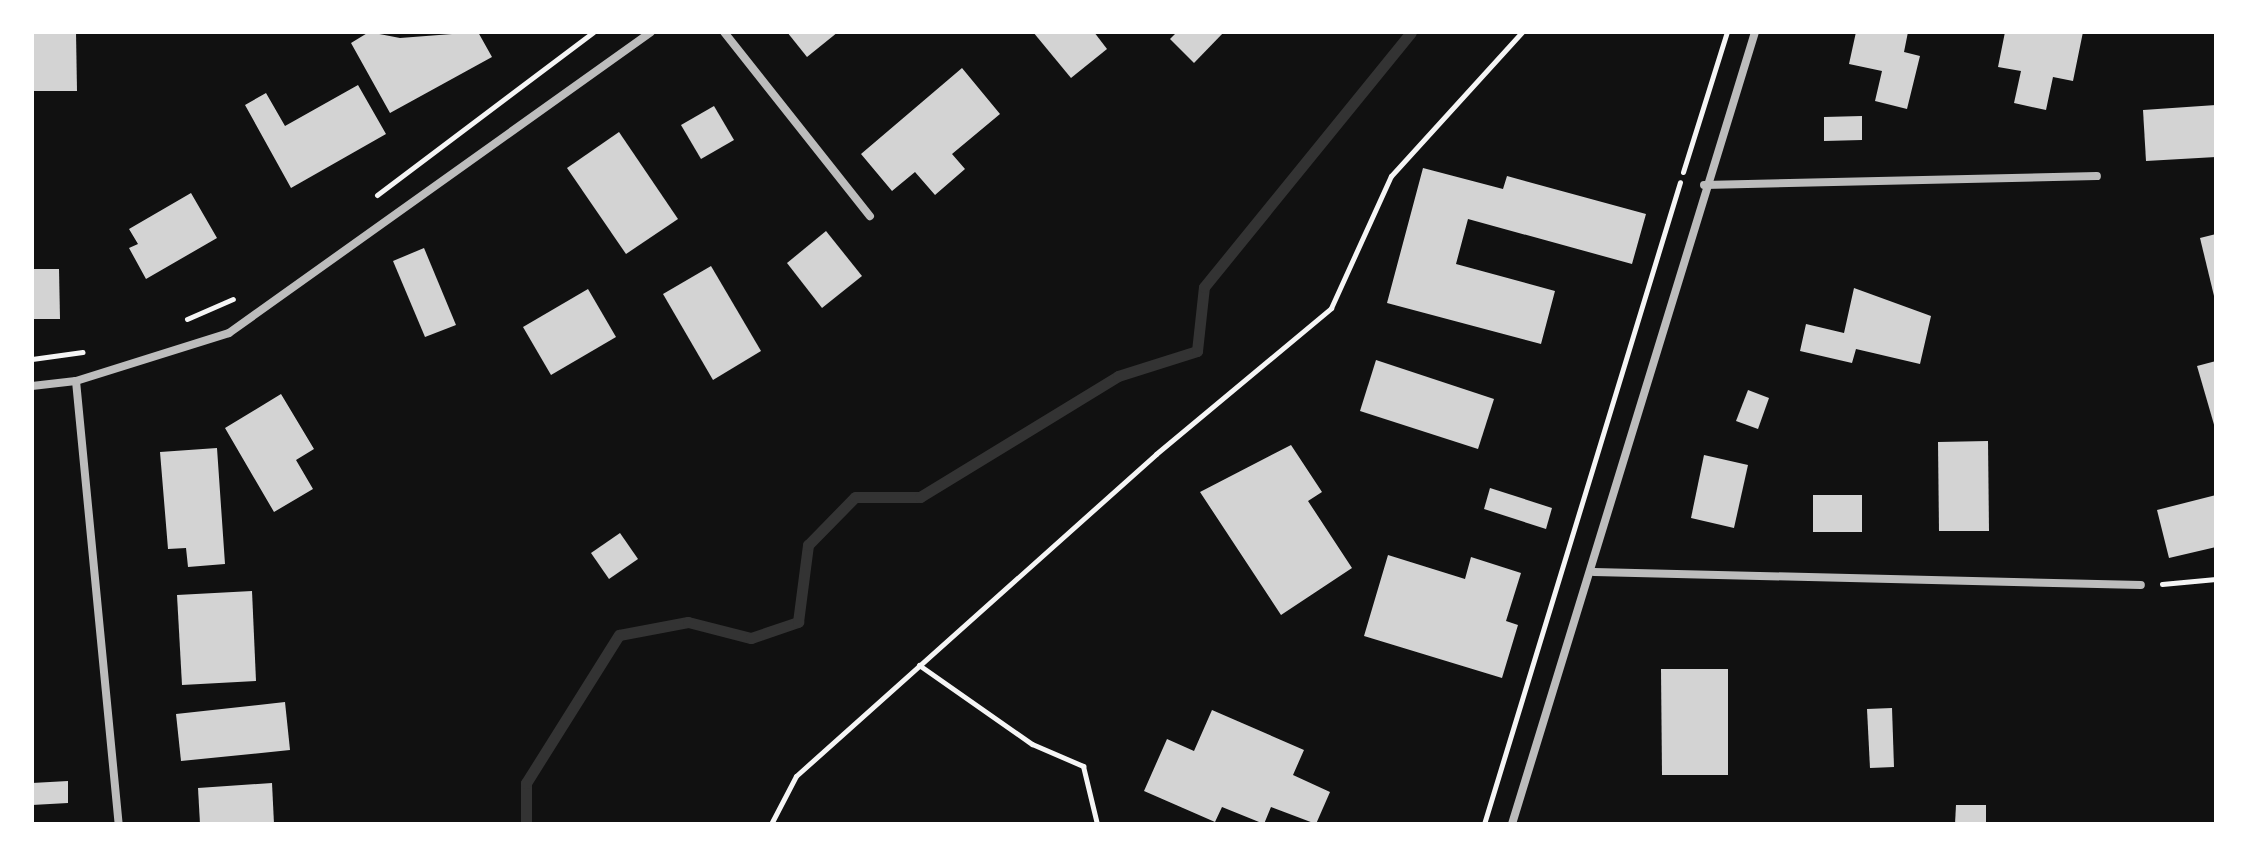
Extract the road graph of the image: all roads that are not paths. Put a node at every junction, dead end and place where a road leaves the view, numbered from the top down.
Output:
1 (651, 32) edge
2 (724, 32) edge
3 (1755, 32) edge
4 (2097, 176) dead end
5 (1704, 185) junction
6 (870, 216) dead end
7 (76, 381) junction
8 (32, 386) edge
9 (1594, 572) junction
10 (2141, 585) road end
11 (119, 824) edge
12 (1512, 824) edge

1 - 7 street
2 - 6 street
3 - 5 street
4 - 5 street
5 - 9 street
7 - 8 street
7 - 11 street
9 - 10 street
9 - 12 street

